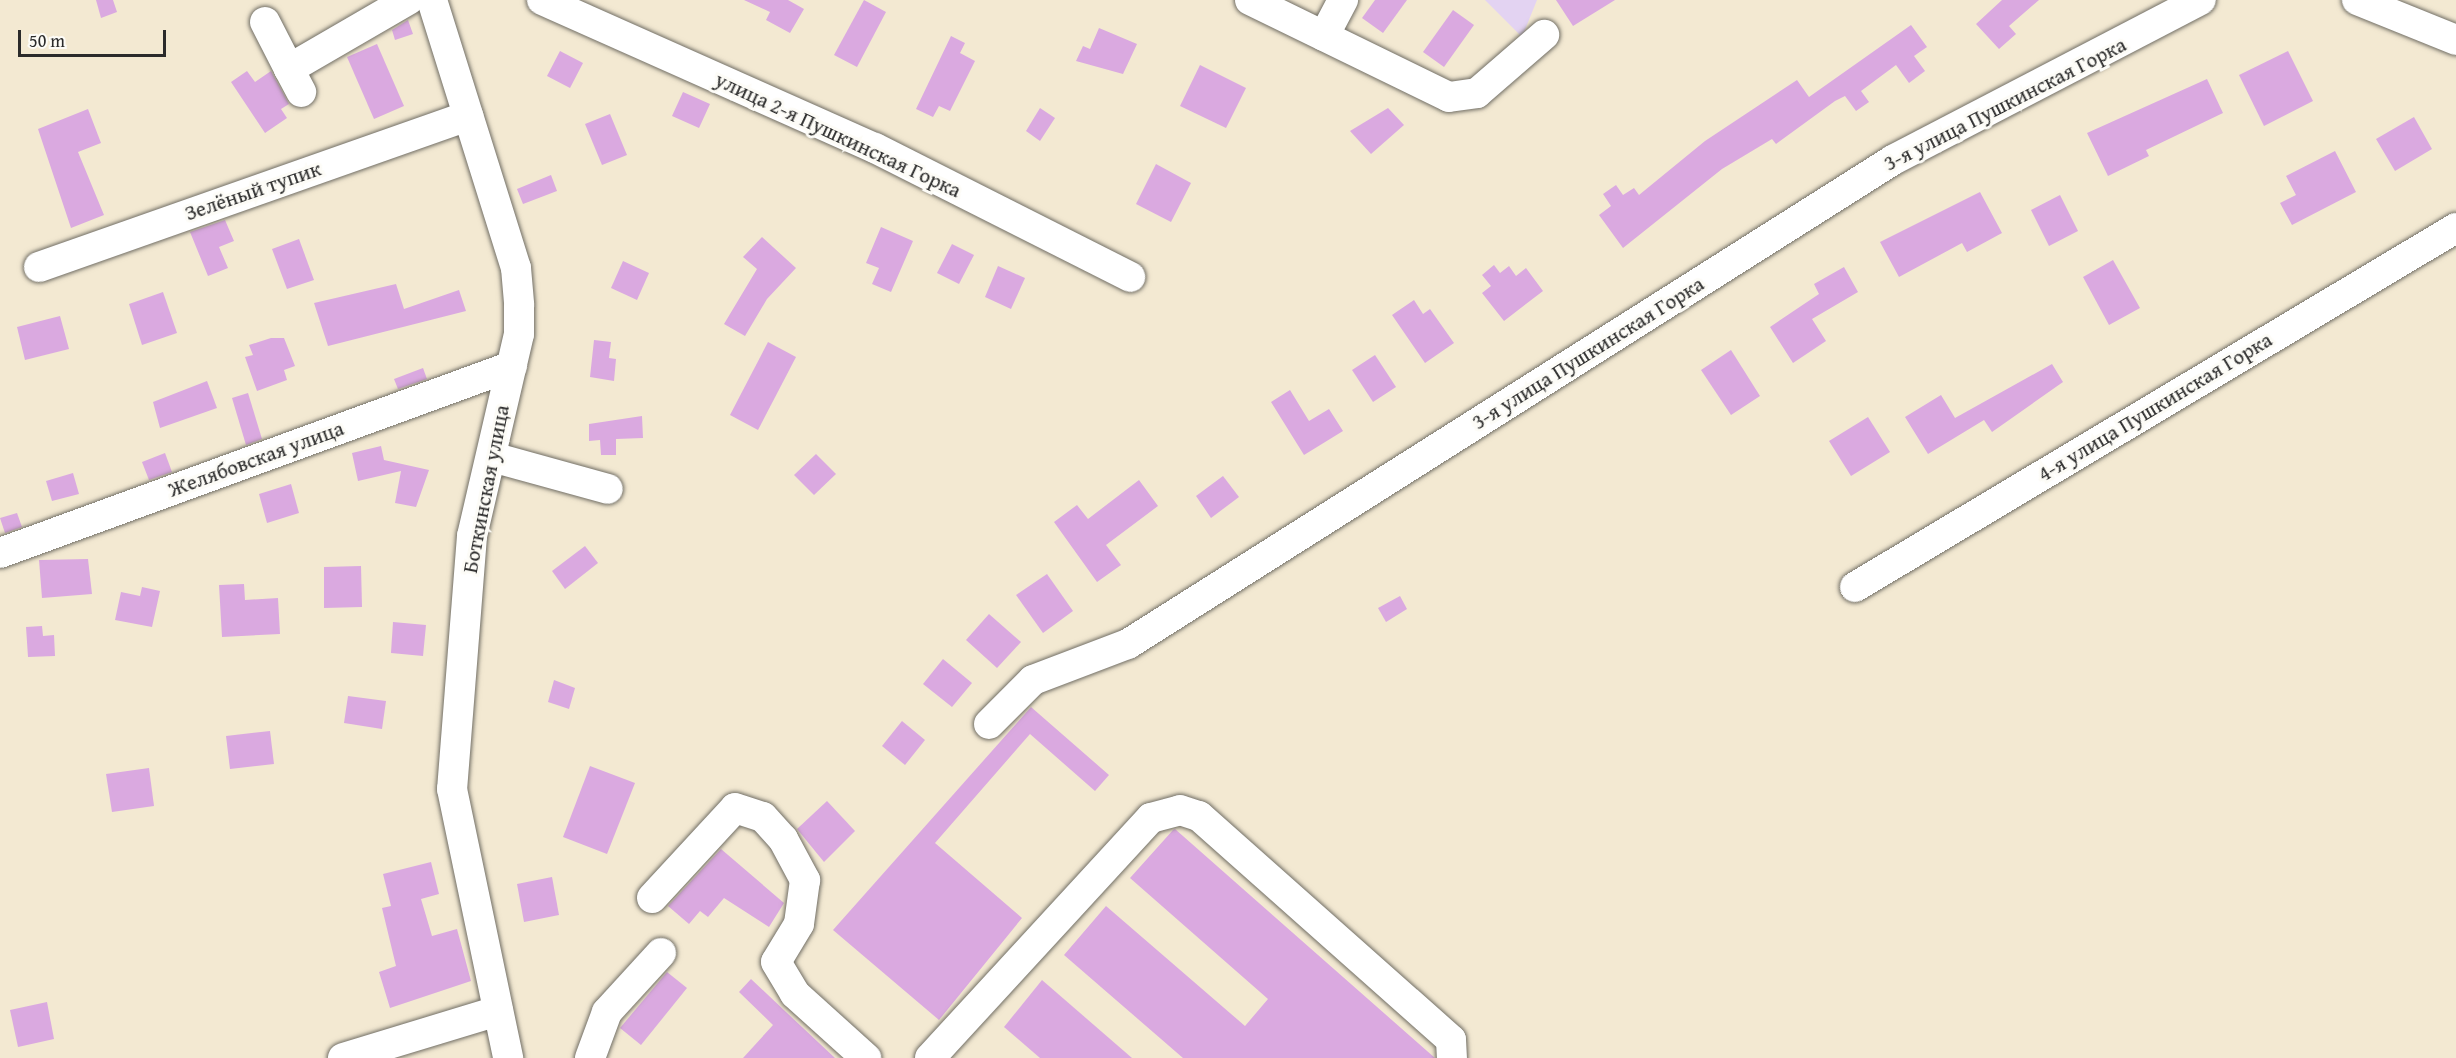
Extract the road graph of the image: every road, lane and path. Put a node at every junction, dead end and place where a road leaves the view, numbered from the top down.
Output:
1 (408, 0) edge
2 (432, 0) edge
3 (542, 0) edge
4 (1250, 0) edge
5 (1343, 0) edge
6 (2201, 0) edge
7 (2357, 0) edge
8 (265, 22) dead end
9 (1544, 34) dead end
10 (1324, 36) junction
11 (2456, 40) edge
12 (468, 116) junction
13 (2456, 228) edge
14 (39, 267) dead end
15 (1130, 277) dead end
16 (512, 366) junction
17 (492, 457) junction
18 (608, 489) dead end
19 (0, 553) edge
20 (1855, 587) dead end
21 (989, 724) dead end
22 (652, 898) dead end
23 (661, 952) dead end
24 (498, 1011) junction
25 (343, 1058) edge
26 (508, 1058) edge
27 (590, 1058) edge
28 (866, 1058) edge
29 (930, 1058) edge
30 (1452, 1058) edge

1 - 8 street
2 - 12 street, Боткинская улица
3 - 15 street, улица 2-я Пушкинская Горка
4 - 10 street
5 - 10 street
6 - 21 street, 3-я улица Пушкинская Горка
7 - 11 street
9 - 10 street
12 - 14 street, Зелёный тупик
12 - 16 street, Боткинская улица
13 - 20 street, 4-я улица Пушкинская Горка
16 - 17 street, Боткинская улица
16 - 19 street, Желябовская улица
17 - 18 street
17 - 24 street, Боткинская улица
22 - 28 street
23 - 27 street
24 - 25 street
24 - 26 street, Боткинская улица
29 - 30 street

